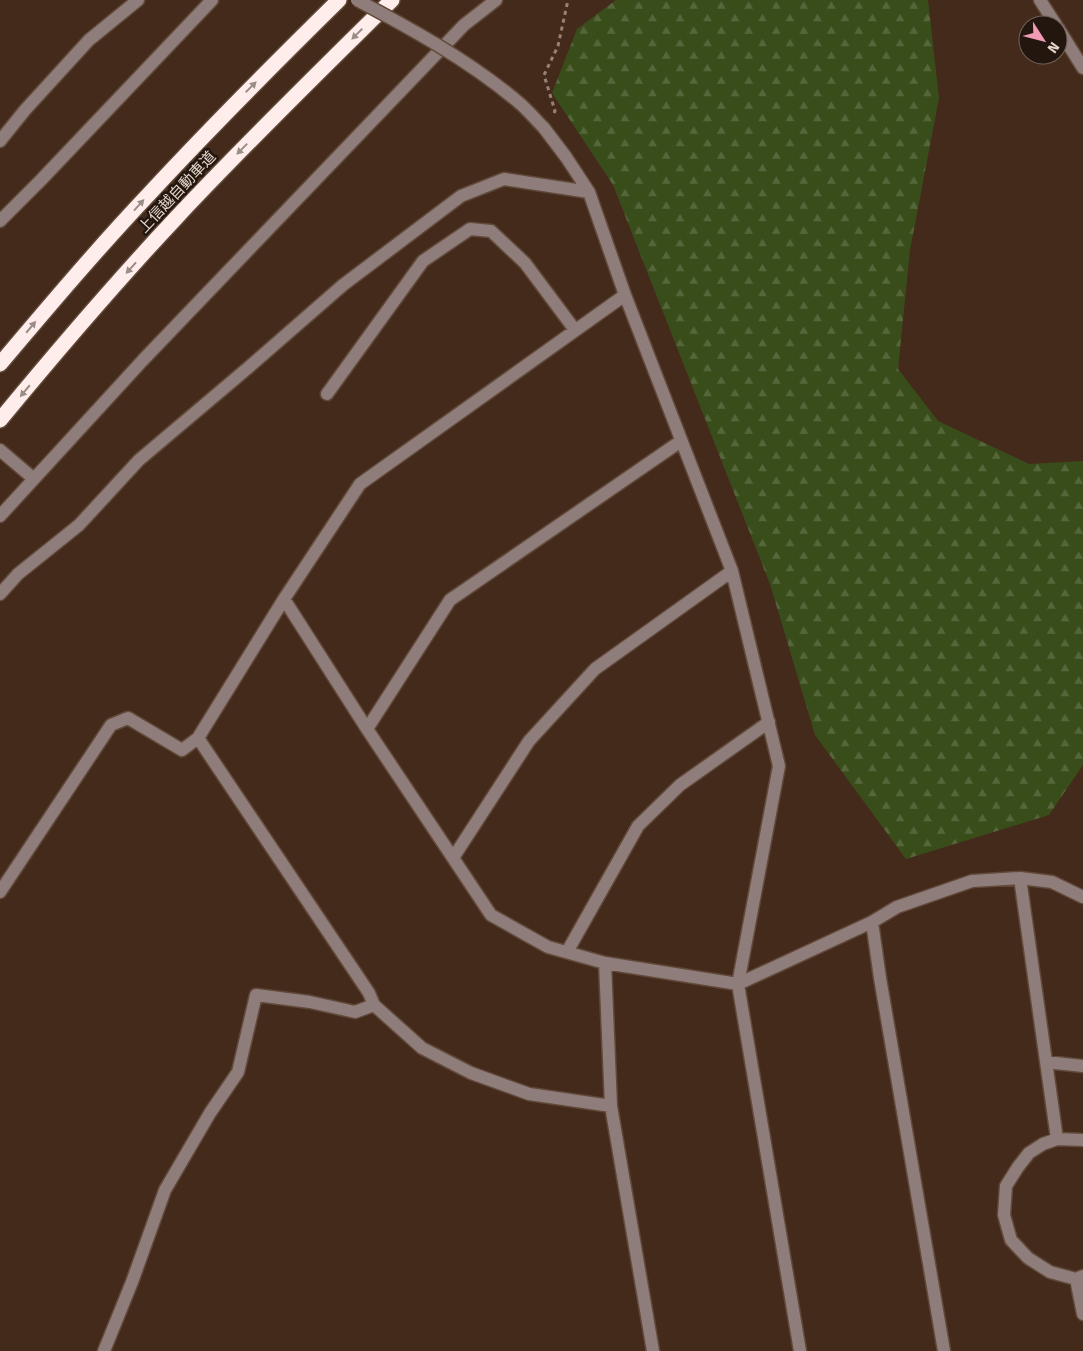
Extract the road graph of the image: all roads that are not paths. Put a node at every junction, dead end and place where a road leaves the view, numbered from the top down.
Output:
1 (138, 0) edge
2 (212, 0) edge
3 (339, 0) edge
4 (357, 0) edge
5 (392, 0) edge
6 (496, 0) edge
7 (1040, 0) edge
8 (1050, 15) edge
9 (1068, 44) edge
10 (1083, 68) edge
11 (0, 141) edge
12 (589, 192) junction
13 (0, 221) edge
14 (625, 295) junction
15 (575, 330) junction
16 (0, 364) edge
17 (327, 394) dead end
18 (0, 420) edge
19 (681, 441) junction
20 (0, 450) edge
21 (34, 479) junction
22 (0, 516) edge
23 (732, 571) junction
24 (0, 594) edge
25 (284, 599) junction
26 (769, 722) junction
27 (367, 729) junction
28 (198, 738) junction
29 (453, 858) junction
30 (1020, 878) junction
31 (0, 892) edge
32 (1083, 897) edge
33 (872, 922) junction
34 (567, 952) junction
35 (605, 963) junction
36 (738, 984) junction
37 (374, 1005) junction
38 (1046, 1062) junction
39 (1083, 1066) edge
40 (611, 1106) junction
41 (1057, 1139) junction
42 (1083, 1140) edge
43 (1079, 1277) edge
44 (1083, 1314) edge
45 (104, 1351) edge
46 (653, 1351) edge
47 (800, 1351) edge
48 (944, 1351) edge

1 - 11 street
2 - 13 street
16 -> 3 highway, 上信越自動車道
4 - 12 street, bridge
5 -> 18 highway, 上信越自動車道
6 - 21 street
7 - 8 street
9 - 10 street
12 - 14 street
12 - 24 street
14 - 15 street
14 - 19 street
15 - 17 street
15 - 25 street
19 - 23 street
19 - 27 street
20 - 21 street
21 - 22 street
23 - 26 street
23 - 29 street
25 - 27 street
25 - 28 street
26 - 34 street
26 - 36 street
27 - 29 street
28 - 31 street
28 - 37 street
29 - 34 street
30 - 32 street
30 - 33 street
30 - 38 street
33 - 36 street
33 - 48 street
34 - 35 street
35 - 36 street
35 - 40 street
36 - 47 street
37 - 40 street
37 - 45 street
38 - 39 street
38 - 41 street
40 - 46 street
41 - 42 street
41 - 43 street
43 - 44 street

